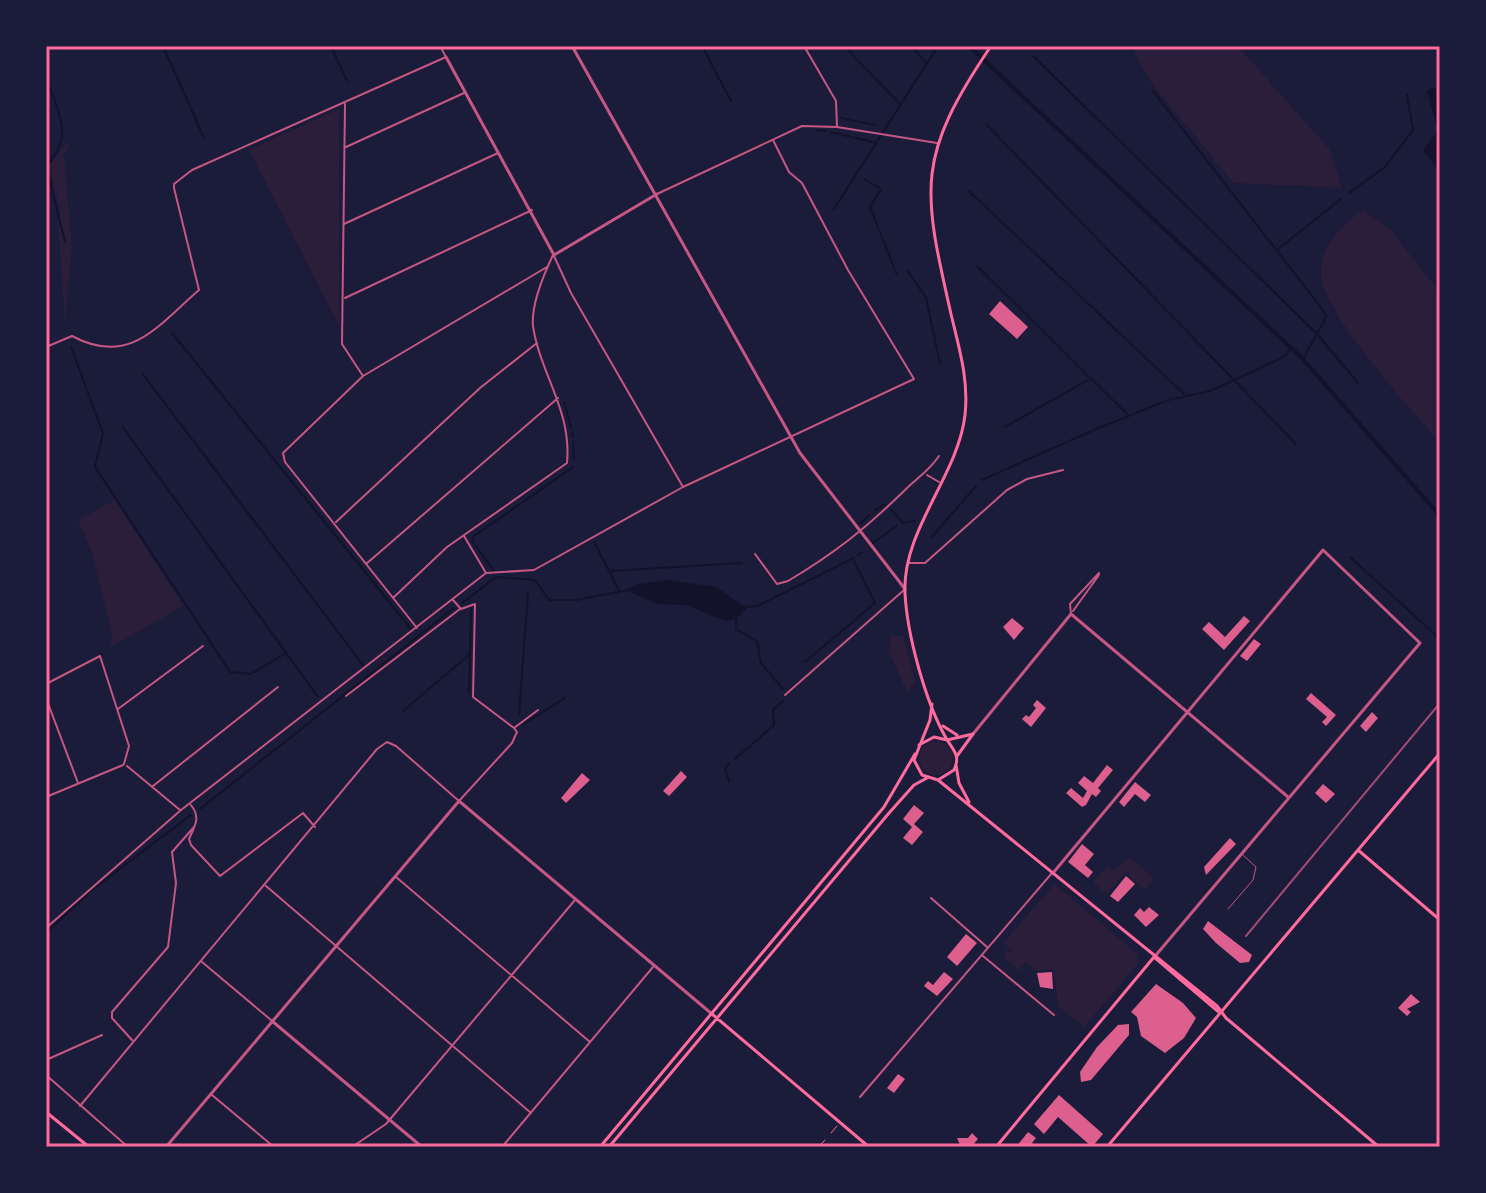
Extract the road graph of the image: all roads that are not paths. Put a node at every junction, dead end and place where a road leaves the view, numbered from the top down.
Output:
1 (440, 46) edge
2 (572, 46) edge
3 (804, 46) edge
4 (991, 46) edge
5 (446, 57) junction
6 (465, 93) junction
7 (345, 103) junction
8 (837, 127) junction
9 (773, 140) junction
10 (937, 143) junction
11 (344, 148) junction
12 (499, 153) junction
13 (657, 194) junction
14 (532, 210) junction
15 (343, 224) junction
16 (554, 255) junction
17 (547, 267) junction
18 (344, 299) junction
19 (538, 343) junction
20 (46, 347) edge
21 (363, 376) junction
22 (559, 397) junction
23 (791, 437) junction
24 (939, 456) dead end
25 (1063, 470) dead end
26 (926, 475) junction
27 (941, 483) junction
28 (683, 487) junction
29 (335, 523) junction
30 (860, 534) junction
31 (464, 536) junction
32 (755, 554) dead end
33 (909, 563) junction
34 (366, 564) junction
35 (486, 573) junction
36 (905, 589) junction
37 (392, 598) junction
38 (453, 600) junction
39 (461, 609) junction
40 (1071, 614) junction
41 (418, 628) junction
42 (203, 646) dead end
43 (46, 684) edge
44 (278, 687) dead end
45 (785, 695) dead end
46 (346, 696) dead end
47 (46, 698) edge
48 (932, 704) junction
49 (117, 710) junction
50 (538, 710) dead end
51 (1186, 710) junction
52 (941, 724) junction
53 (514, 728) junction
54 (973, 734) junction
55 (960, 735) junction
56 (947, 740) junction
57 (917, 748) junction
58 (1440, 753) edge
59 (915, 754) junction
60 (957, 756) junction
61 (124, 764) junction
62 (956, 764) junction
63 (928, 778) junction
64 (938, 780) junction
65 (78, 783) junction
66 (153, 786) junction
67 (46, 797) edge
68 (1288, 797) junction
69 (459, 801) junction
70 (190, 804) junction
71 (971, 805) junction
72 (181, 810) junction
73 (314, 826) junction
74 (194, 827) junction
75 (1358, 850) junction
76 (1241, 853) junction
77 (1053, 873) junction
78 (395, 876) junction
79 (265, 885) junction
80 (931, 898) dead end
81 (575, 900) junction
82 (1228, 909) dead end
83 (1440, 920) edge
84 (46, 928) edge
85 (335, 947) junction
86 (988, 948) junction
87 (982, 955) junction
88 (1154, 957) junction
89 (201, 962) junction
90 (653, 966) junction
91 (511, 974) junction
92 (1220, 1013) junction
93 (712, 1014) junction
94 (1054, 1015) dead end
95 (718, 1019) junction
96 (272, 1021) junction
97 (102, 1035) dead end
98 (132, 1040) junction
99 (590, 1042) junction
100 (451, 1047) junction
101 (46, 1060) edge
102 (46, 1075) edge
103 (211, 1094) junction
104 (860, 1097) dead end
105 (78, 1105) junction
106 (46, 1112) edge
107 (531, 1113) junction
108 (389, 1119) junction
109 (89, 1147) edge
110 (128, 1147) edge
111 (166, 1147) edge
112 (274, 1147) edge
113 (352, 1147) edge
114 (422, 1147) edge
115 (502, 1147) edge
116 (600, 1147) edge
117 (609, 1147) edge
118 (869, 1147) edge
119 (996, 1147) edge
120 (1107, 1147) edge
121 (1379, 1147) edge

1 - 5 street
2 - 13 street
3 - 8 street
4 - 10 main road
5 - 6 street
5 - 7 street
6 - 11 street
6 - 12 street
7 - 11 street
7 - 20 street
8 - 9 street
8 - 10 street
9 - 13 street
9 - 23 street
10 - 27 main road
11 - 15 street
12 - 14 street
12 - 15 street
13 - 16 street
13 - 23 street
14 - 16 street
14 - 18 street
15 - 18 street
16 - 17 street
16 - 28 street
17 - 19 street
17 - 21 street
18 - 21 street
19 - 22 street
19 - 29 street
21 - 29 street
22 - 31 street
22 - 34 street
23 - 28 street
23 - 30 street
24 - 26 street
25 - 33 street
26 - 27 street
26 - 30 street
27 - 33 main road
28 - 35 street
29 - 34 street
30 - 32 street
30 - 36 street
31 - 35 street
31 - 37 street
33 - 36 main road
34 - 37 street
35 - 38 street
36 - 45 street
36 - 48 main road
37 - 41 street
38 - 39 street
38 - 41 street
39 - 46 street
39 - 53 street
40 - 40 street
40 - 51 street
40 - 54 street
41 - 70 street
42 - 49 street
43 - 49 street
44 - 66 street
47 - 65 street
48 - 52 main road
48 - 57 main road
49 - 61 street
50 - 53 street
51 - 68 street
51 - 68 street
51 - 77 street
52 - 55 main road
52 - 56 main road
53 - 69 street
54 - 55 main road
54 - 60 main road
55 - 56 main road
56 - 57 main road
56 - 60 main road
57 - 59 main road
58 - 75 main road
59 - 63 main road
59 - 93 main road
60 - 62 main road
61 - 65 street
61 - 66 street
62 - 64 main road
62 - 71 main road
63 - 64 main road
63 - 95 main road
64 - 71 main road
65 - 67 street
66 - 72 street
68 - 76 street
69 - 73 street
69 - 78 street
69 - 81 street
70 - 72 street
70 - 74 street
71 - 77 main road
72 - 84 street
73 - 74 street
73 - 79 street
74 - 98 street
75 - 83 main road
75 - 92 main road
76 - 82 lane
76 - 88 street
77 - 86 street
77 - 88 main road
78 - 85 street
78 - 91 street
79 - 85 street
79 - 89 street
80 - 86 street
81 - 90 street
81 - 91 street
85 - 96 street
85 - 100 street
86 - 87 street
87 - 94 street
87 - 104 street
88 - 92 main road
88 - 119 main road
89 - 96 street
89 - 98 street
90 - 93 street
90 - 99 street
91 - 99 street
91 - 100 street
92 - 120 main road
92 - 121 main road
93 - 95 main road
93 - 116 main road
95 - 117 main road
95 - 118 main road
96 - 103 street
96 - 108 street
97 - 101 street
98 - 105 street
99 - 107 street
100 - 107 street
100 - 108 street
102 - 105 street
103 - 111 street
103 - 112 street
105 - 110 street
106 - 109 main road
107 - 115 street
108 - 113 street
108 - 114 street

